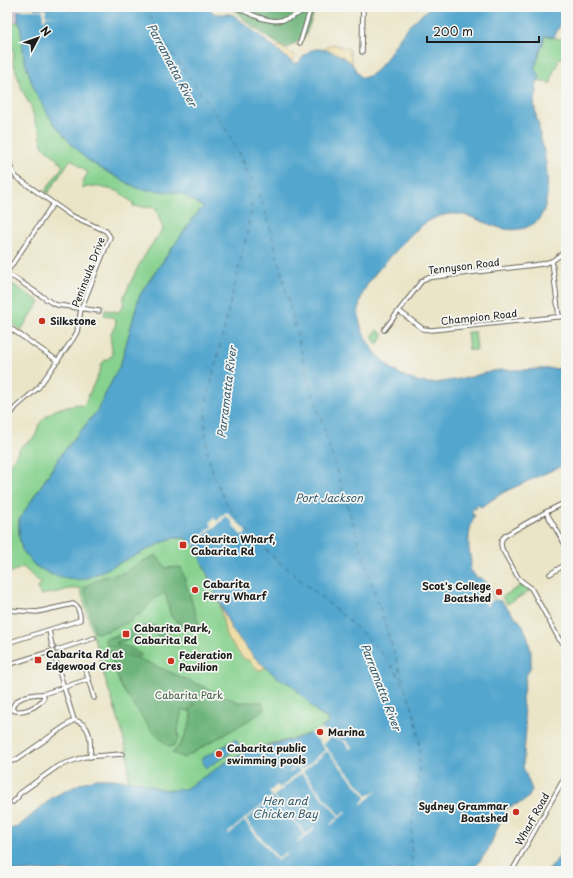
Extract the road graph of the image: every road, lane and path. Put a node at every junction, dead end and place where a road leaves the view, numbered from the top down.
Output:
1 (236, 7) edge
2 (310, 7) edge
3 (363, 7) edge
4 (300, 44) dead end
5 (362, 52) dead end
6 (7, 135) edge
7 (54, 204) junction
8 (566, 252) edge
9 (552, 262) junction
10 (7, 274) edge
11 (81, 309) junction
12 (99, 311) dead end
13 (399, 311) junction
14 (566, 316) edge
15 (559, 317) junction
16 (7, 326) edge
17 (384, 330) dead end
18 (58, 361) junction
19 (7, 419) edge
20 (566, 502) edge
21 (546, 512) junction
22 (566, 546) edge
23 (566, 564) edge
24 (550, 574) dead end
25 (7, 610) edge
26 (49, 630) junction
27 (94, 638) dead end
28 (7, 643) edge
29 (566, 644) edge
30 (55, 648) junction
31 (49, 652) junction
32 (54, 655) junction
33 (7, 665) edge
34 (85, 668) dead end
35 (89, 679) junction
36 (64, 688) junction
37 (43, 694) junction
38 (94, 698) dead end
39 (12, 710) junction
40 (7, 712) edge
41 (74, 720) junction
42 (122, 754) dead end
43 (7, 757) edge
44 (90, 757) junction
45 (8, 761) edge
46 (566, 775) edge
47 (12, 802) dead end
48 (512, 871) edge

1 - 2 street
2 - 4 street
3 - 5 street
6 - 7 street, Peninsula Drive
7 - 10 street
7 - 11 street, Peninsula Drive
8 - 9 street, Tennyson Road
9 - 13 street, Tennyson Road
9 - 15 street
10 - 11 street
11 - 12 street
11 - 18 street, Peninsula Drive
13 - 15 street, Champion Road
13 - 17 street, Tennyson Road
14 - 15 street, Champion Road
16 - 18 street
18 - 19 street, Peninsula Drive
20 - 21 street
21 - 22 street
21 - 29 street
23 - 24 street
25 - 26 street
26 - 28 street
26 - 30 street
27 - 30 street
30 - 31 street
30 - 32 street
31 - 32 street
31 - 33 street
32 - 36 street
34 - 35 street
35 - 36 street
35 - 38 street
36 - 37 street
36 - 41 street
37 - 39 street
37 - 39 street
39 - 40 street
41 - 44 street
41 - 45 street
42 - 44 street
43 - 45 street
44 - 47 street
46 - 48 street, Wharf Road

